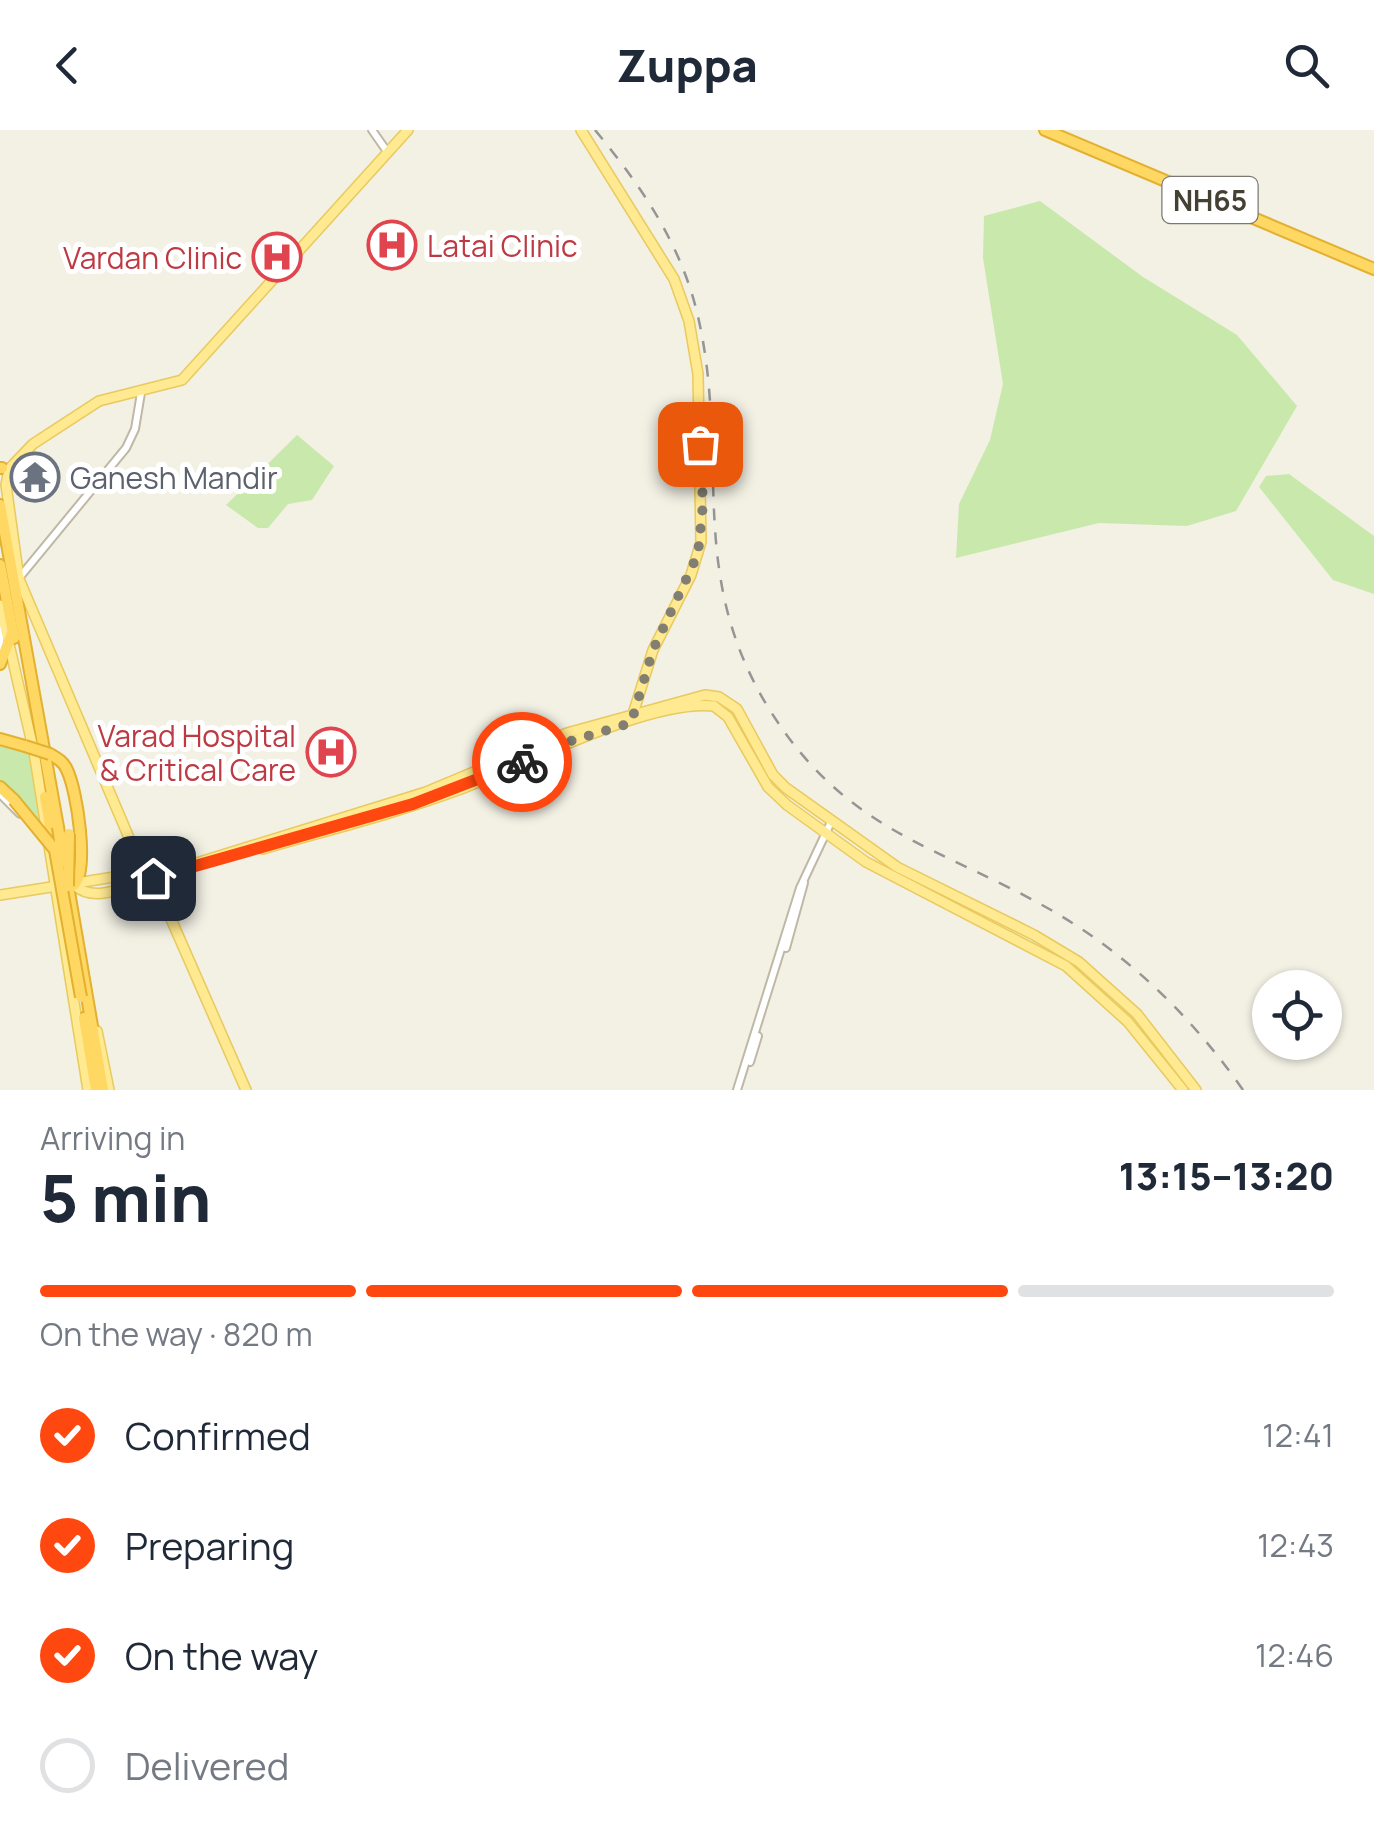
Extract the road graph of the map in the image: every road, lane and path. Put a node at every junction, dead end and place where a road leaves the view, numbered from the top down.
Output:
1 (372, 130) edge
2 (408, 130) edge
3 (582, 130) edge
4 (1045, 130) edge
5 (1057, 130) edge
6 (386, 150) junction
7 (1374, 267) edge
8 (141, 393) junction
9 (1, 465) edge
10 (6, 485) junction
11 (0, 505) edge
12 (0, 565) edge
13 (15, 581) junction
14 (0, 604) edge
15 (0, 620) edge
16 (12, 628) junction
17 (5, 648) edge
18 (0, 664) edge
19 (632, 718) junction
20 (0, 739) edge
21 (32, 750) junction
22 (70, 781) junction
23 (0, 787) edge
24 (0, 794) edge
25 (831, 822) junction
26 (54, 828) junction
27 (825, 838) junction
28 (52, 849) junction
29 (147, 877) junction
30 (68, 886) junction
31 (93, 888) junction
32 (0, 894) edge
33 (76, 905) junction
34 (83, 997) junction
35 (92, 1040) junction
36 (99, 1090) edge
37 (243, 1090) edge
38 (739, 1090) edge
39 (1183, 1090) edge
40 (1196, 1090) edge

1 - 6 street
2 - 6 main road
3 - 19 main road
4 - 7 highway, NH65
5 - 7 highway, NH65
6 - 8 main road
8 - 10 main road
8 - 13 street
9 - 10 main road
10 - 13 main road
11 - 13 highway
12 - 16 highway
13 - 26 highway
13 - 29 main road
14 - 17 main road
15 - 17 street
16 - 17 highway
16 - 21 highway
17 - 18 highway
17 - 21 main road
19 - 25 main road
19 - 27 main road
19 - 29 main road
19 - 29 main road
20 - 21 highway
21 - 22 highway, bridge
21 - 26 highway
21 - 28 main road
22 - 30 highway, bridge
22 - 30 highway
23 - 28 highway, bridge
24 - 28 street
25 - 27 street
25 - 40 main road
26 - 28 highway, bridge
26 - 30 highway, bridge
27 - 38 street
27 - 39 main road
28 - 30 main road
28 - 34 highway, bridge
29 - 31 main road
29 - 37 main road
30 - 31 main road
30 - 32 main road
30 - 33 main road
30 - 34 highway, bridge
30 - 35 main road
31 - 33 main road
33 - 35 main road
34 - 35 highway
34 - 35 highway
35 - 36 highway
35 - 36 main road

